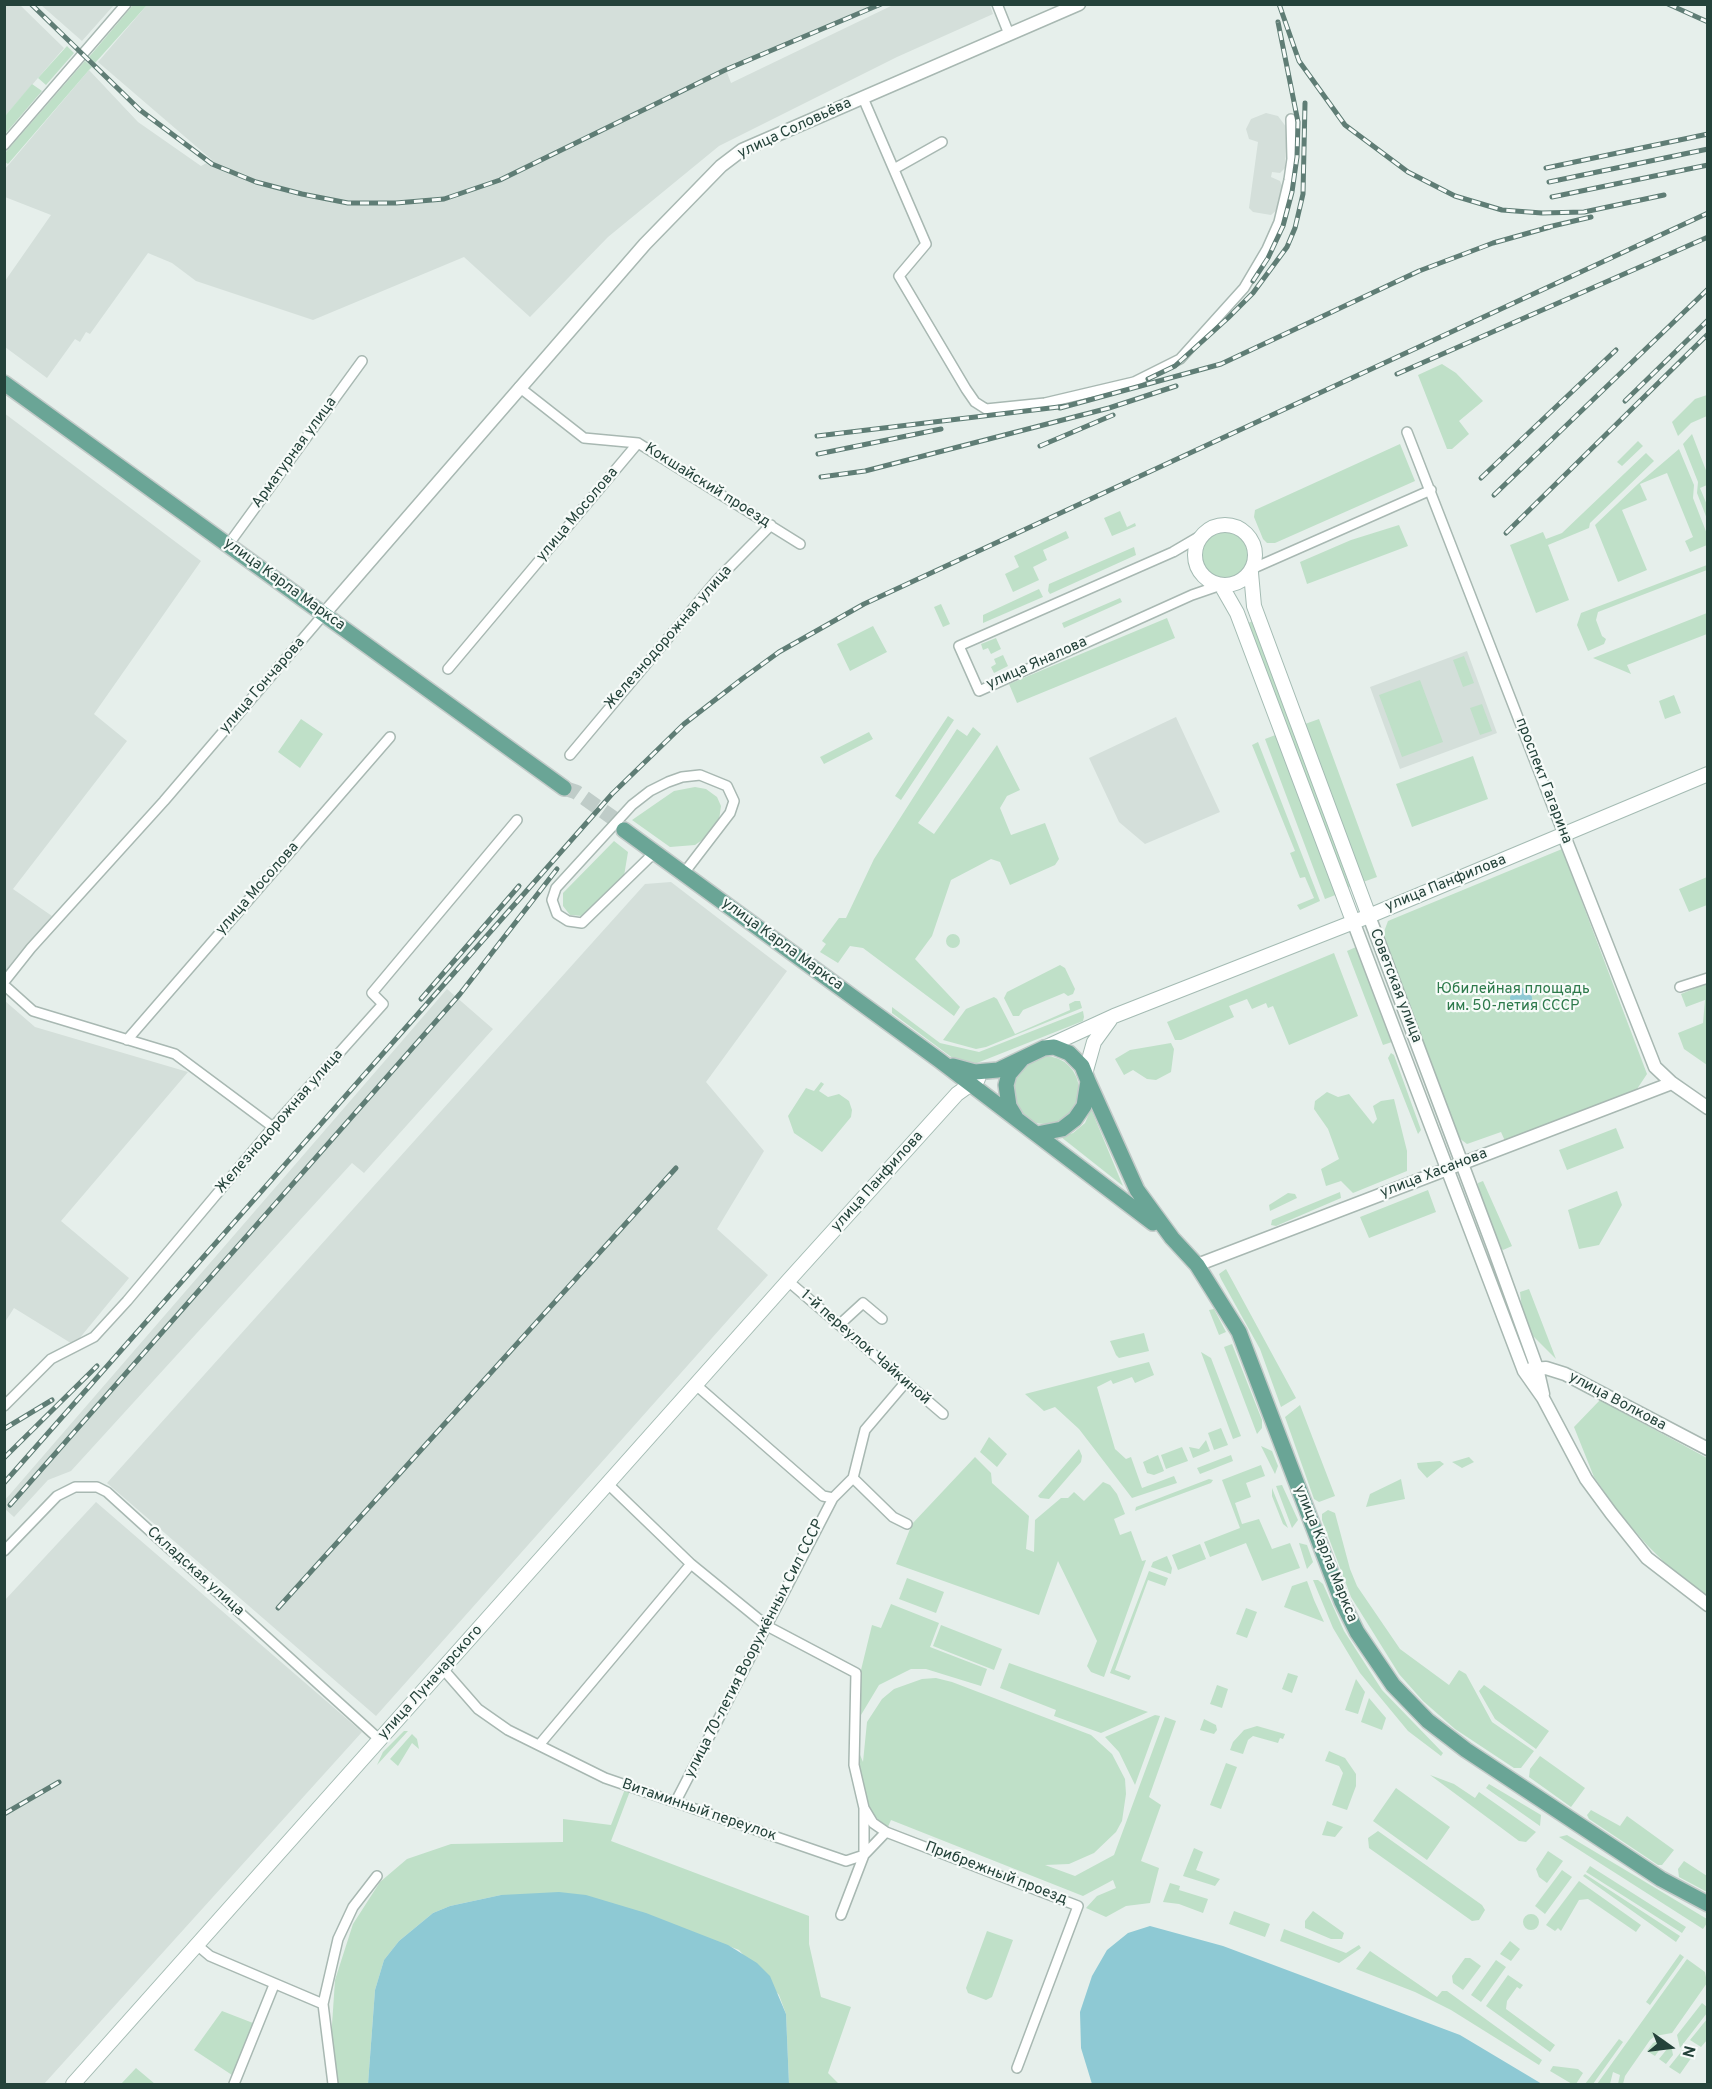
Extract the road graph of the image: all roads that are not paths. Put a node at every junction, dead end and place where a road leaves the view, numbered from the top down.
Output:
1 (126, 4) edge
2 (997, 4) edge
3 (1079, 4) edge
4 (1009, 34) junction
5 (863, 98) junction
6 (1291, 119) dead end
7 (942, 142) dead end
8 (4, 145) edge
9 (894, 169) junction
10 (362, 361) dead end
11 (4, 383) edge
12 (519, 387) junction
13 (1407, 432) dead end
14 (638, 443) junction
15 (1431, 490) junction
16 (771, 525) junction
17 (1202, 535) junction
18 (800, 544) dead end
19 (228, 545) junction
20 (1252, 570) junction
21 (1221, 585) junction
22 (324, 614) junction
23 (448, 669) dead end
24 (390, 738) dead end
25 (570, 754) dead end
26 (1707, 774) edge
27 (564, 788) tunnel mouth
28 (517, 819) dead end
29 (624, 830) tunnel mouth
30 (1564, 836) junction
31 (654, 852) junction
32 (684, 873) junction
33 (1369, 916) junction
34 (1353, 921) junction
35 (1707, 978) edge
36 (4, 983) edge
37 (1680, 987) dead end
38 (1114, 1016) junction
39 (127, 1040) junction
40 (1044, 1048) junction
41 (1023, 1058) junction
42 (939, 1060) junction
43 (998, 1070) junction
44 (1087, 1078) junction
45 (969, 1083) junction
46 (1672, 1083) junction
47 (1707, 1108) edge
48 (1015, 1118) junction
49 (273, 1127) junction
50 (1037, 1134) junction
51 (1462, 1163) junction
52 (1447, 1169) junction
53 (1172, 1238) junction
54 (1197, 1265) junction
55 (788, 1281) junction
56 (882, 1319) dead end
57 (839, 1325) junction
58 (1537, 1368) junction
59 (1524, 1371) junction
60 (905, 1383) junction
61 (696, 1385) junction
62 (1544, 1398) junction
63 (4, 1406) edge
64 (943, 1414) dead end
65 (1707, 1449) edge
66 (853, 1478) junction
67 (608, 1484) junction
68 (833, 1498) junction
69 (907, 1524) dead end
70 (4, 1551) edge
71 (691, 1564) junction
72 (1707, 1605) edge
73 (767, 1626) junction
74 (443, 1669) junction
75 (380, 1740) junction
76 (539, 1745) junction
77 (676, 1801) junction
78 (864, 1808) junction
79 (886, 1832) junction
80 (864, 1855) junction
81 (377, 1876) dead end
82 (1707, 1904) edge
83 (841, 1915) dead end
84 (197, 1945) junction
85 (274, 1985) junction
86 (323, 2004) junction
87 (1017, 2068) dead end
88 (73, 2085) edge
89 (234, 2085) edge
90 (333, 2085) edge

1 - 8 street
2 - 4 street
3 - 4 street, улица Соловьёва
4 - 5 street, улица Соловьёва
5 - 9 street
5 - 12 street, улица Соловьёва
6 - 9 street
7 - 9 street
10 - 19 street, Арматурная улица
11 - 19 main road, улица Карла Маркса
12 - 14 street, Кокшайский проезд
12 - 22 street, улица Гончарова
13 - 15 street, проспект Гагарина
14 - 16 street, Кокшайский проезд
14 - 23 street, улица Мосолова
15 - 20 street
15 - 30 street, проспект Гагарина
16 - 18 street, Кокшайский проезд
16 - 25 street, Железнодорожная улица
17 - 20 main road
17 - 21 main road
17 - 21 street, улица Яналова
19 - 22 main road, улица Карла Маркса
20 - 21 main road
20 - 33 main road, Советская улица
21 - 34 main road, Советская улица
22 - 27 main road, улица Карла Маркса
22 - 36 street, улица Гончарова
24 - 39 street, улица Мосолова
26 - 30 main road, улица Панфилова
28 - 49 street, Железнодорожная улица
29 - 31 main road, улица Карла Маркса
30 - 33 main road, улица Панфилова
30 - 46 street, проспект Гагарина
31 - 32 main road, улица Карла Маркса
31 - 32 street
32 - 42 main road, улица Карла Маркса
33 - 34 main road, улица Панфилова
33 - 51 street, Советская улица
34 - 38 main road, улица Панфилова
34 - 52 street, Советская улица
35 - 37 street
36 - 39 street, улица Гончарова
38 - 40 main road, улица Панфилова
38 - 44 main road
39 - 49 street, улица Гончарова
40 - 41 main road
40 - 44 main road
41 - 43 main road
41 - 48 main road
42 - 43 main road, улица Карла Маркса
42 - 45 main road, улица Карла Маркса
43 - 45 main road
44 - 50 main road
44 - 53 main road, улица Карла Маркса
45 - 48 main road, улица Карла Маркса
45 - 55 main road, улица Панфилова
46 - 47 street, проспект Гагарина
46 - 51 street, улица Хасанова
48 - 50 main road
49 - 63 street, Железнодорожная улица
50 - 53 main road, улица Карла Маркса
51 - 52 street, улица Хасанова
51 - 58 street, Советская улица
52 - 54 street, улица Хасанова
52 - 59 street, Советская улица
53 - 54 main road, улица Карла Маркса
54 - 82 main road, улица Карла Маркса
55 - 57 street, 1-й переулок Чайкиной
55 - 61 main road, улица Луначарского
56 - 57 street
57 - 60 street, 1-й переулок Чайкиной
58 - 59 street, улица Волкова
58 - 62 street, Советская улица
58 - 65 street, улица Волкова
59 - 62 street, Советская улица
60 - 64 street, 1-й переулок Чайкиной
60 - 66 street
61 - 67 main road, улица Луначарского
61 - 68 street
62 - 72 street, Советская улица
66 - 68 street, улица 70-летия Вооружённых Сил СССР
66 - 69 street
67 - 71 street
67 - 74 main road, улица Луначарского
68 - 73 street, улица 70-летия Вооружённых Сил СССР
70 - 75 street, Складская улица
71 - 73 street
71 - 76 street
73 - 77 street, улица 70-летия Вооружённых Сил СССР
73 - 78 street
74 - 75 main road, улица Луначарского
74 - 76 street, Витаминный переулок
75 - 84 main road, улица Луначарского
76 - 77 street, Витаминный переулок
77 - 80 street, Витаминный переулок
78 - 79 street
78 - 80 street
79 - 80 street
79 - 87 street, Прибрежный проезд
80 - 83 street
81 - 86 street
84 - 85 street
84 - 88 main road, улица Луначарского
85 - 86 street
85 - 89 street
86 - 90 street

